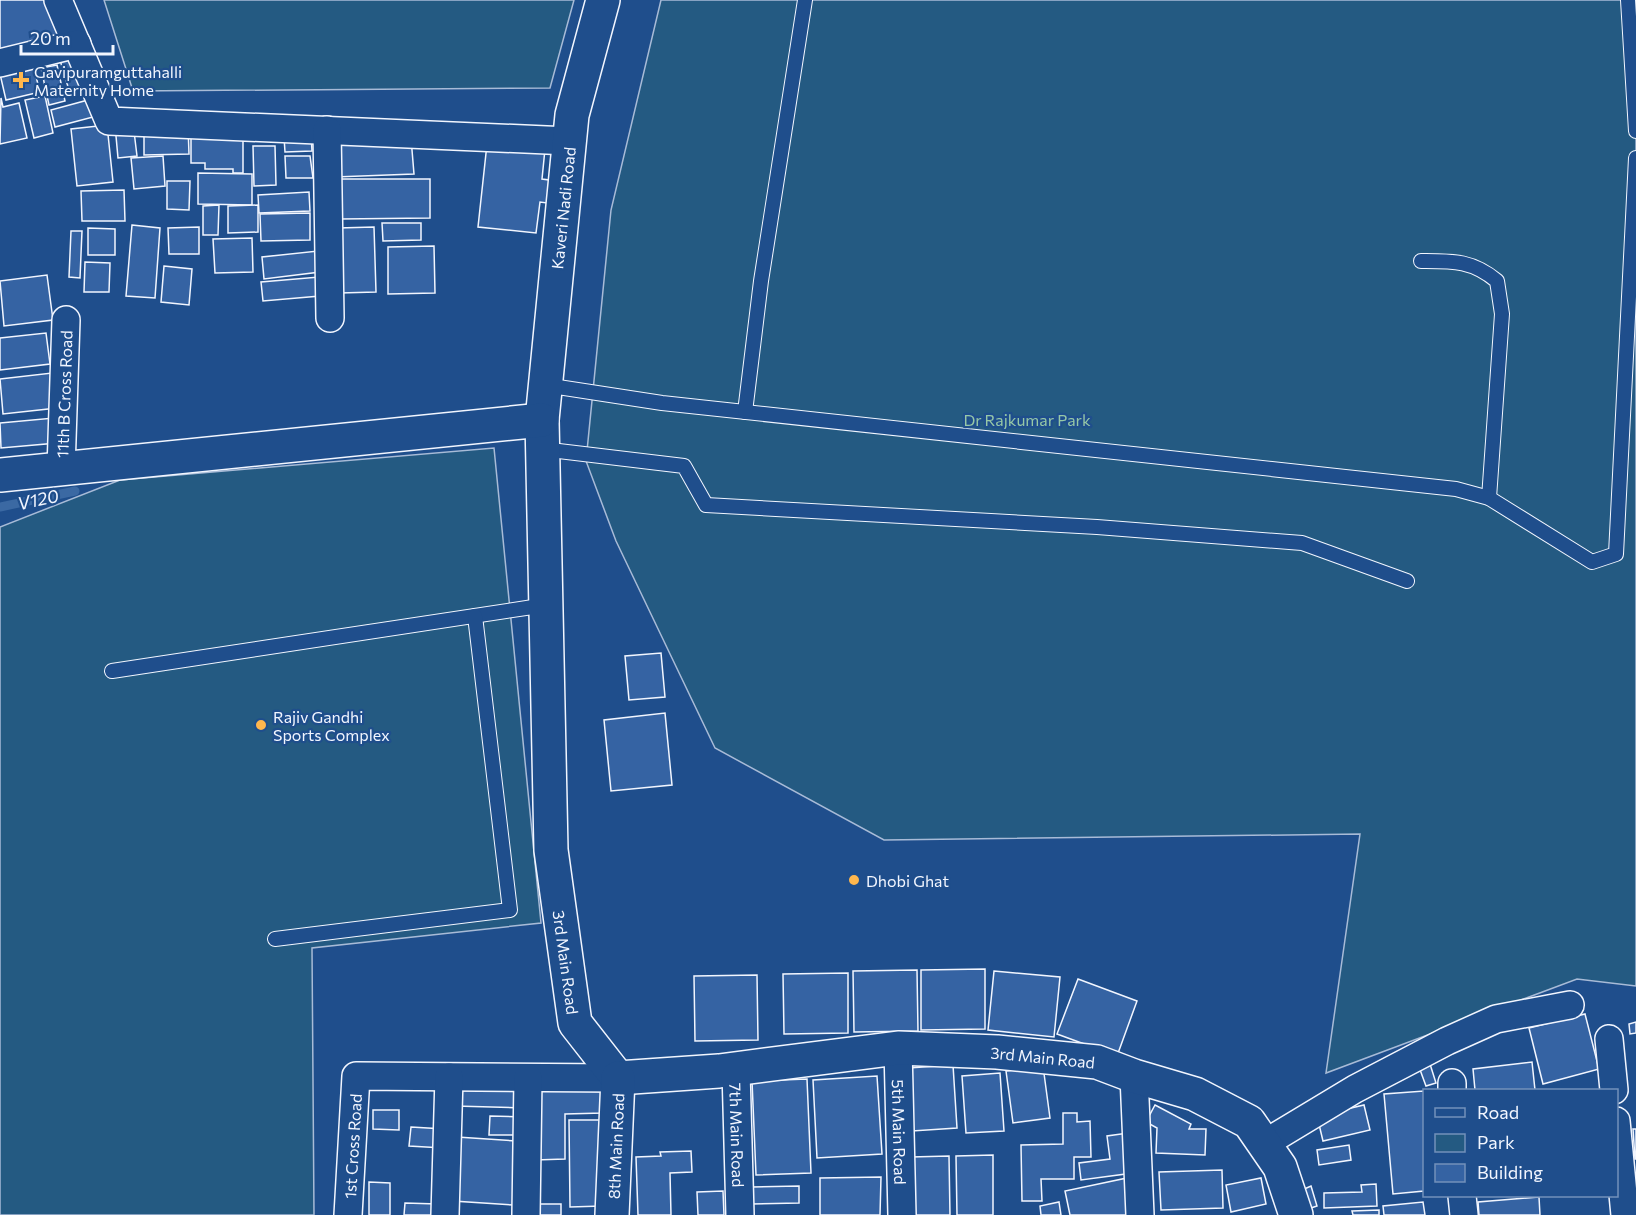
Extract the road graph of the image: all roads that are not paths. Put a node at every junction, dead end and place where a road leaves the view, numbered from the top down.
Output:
1 (58, 0) edge
2 (603, 0) edge
3 (805, 0) edge
4 (1628, 0) edge
5 (77, 44) junction
6 (0, 63) edge
7 (327, 130) junction
8 (1636, 131) edge
9 (569, 141) junction
10 (1636, 158) edge
11 (1421, 261) dead end
12 (330, 318) dead end
13 (66, 320) dead end
14 (545, 385) junction
15 (745, 412) junction
16 (542, 435) junction
17 (61, 469) junction
18 (0, 475) edge
19 (1489, 498) junction
20 (1407, 581) dead end
21 (546, 605) junction
22 (475, 616) junction
23 (112, 671) dead end
24 (275, 939) dead end
25 (1570, 1005) dead end
26 (1609, 1039) dead end
27 (898, 1048) junction
28 (719, 1071) junction
29 (1134, 1076) junction
30 (449, 1077) junction
31 (528, 1078) junction
32 (618, 1078) junction
33 (1614, 1089) edge
34 (1618, 1133) edge
35 (1264, 1144) junction
36 (1462, 1197) edge
37 (348, 1215) edge
38 (445, 1215) edge
39 (526, 1215) edge
40 (612, 1215) edge
41 (740, 1215) edge
42 (902, 1215) edge
43 (1140, 1215) edge
44 (1296, 1215) edge
45 (1464, 1215) edge
46 (1625, 1215) edge

1 - 5 street
2 - 9 street, Kaveri Nadi Road
3 - 15 lane
4 - 8 lane
5 - 6 street
5 - 7 street
7 - 9 street
7 - 12 street
9 - 14 street, Kaveri Nadi Road
10 - 19 lane
11 - 19 lane
13 - 17 street, 11th B Cross Road
14 - 15 lane
14 - 16 street, Kaveri Nadi Road
15 - 19 lane
16 - 17 street
16 - 20 lane
16 - 21 street, 3rd Main Road
17 - 18 street
21 - 22 lane
21 - 32 street, 3rd Main Road
22 - 23 lane
22 - 24 lane
25 - 35 street
26 - 33 street
27 - 28 street, 3rd Main Road
27 - 29 street, 3rd Main Road
27 - 42 street, 5th Main Road
28 - 32 street, 3rd Main Road
28 - 41 street, 7th Main Road
29 - 35 street, 3rd Main Road
29 - 43 street
30 - 31 street
30 - 37 street, 1st Cross Road
30 - 38 street
31 - 32 street
31 - 39 street
32 - 40 street, 8th Main Road
34 - 46 street
35 - 44 street, 3rd Main Road
36 - 45 street

